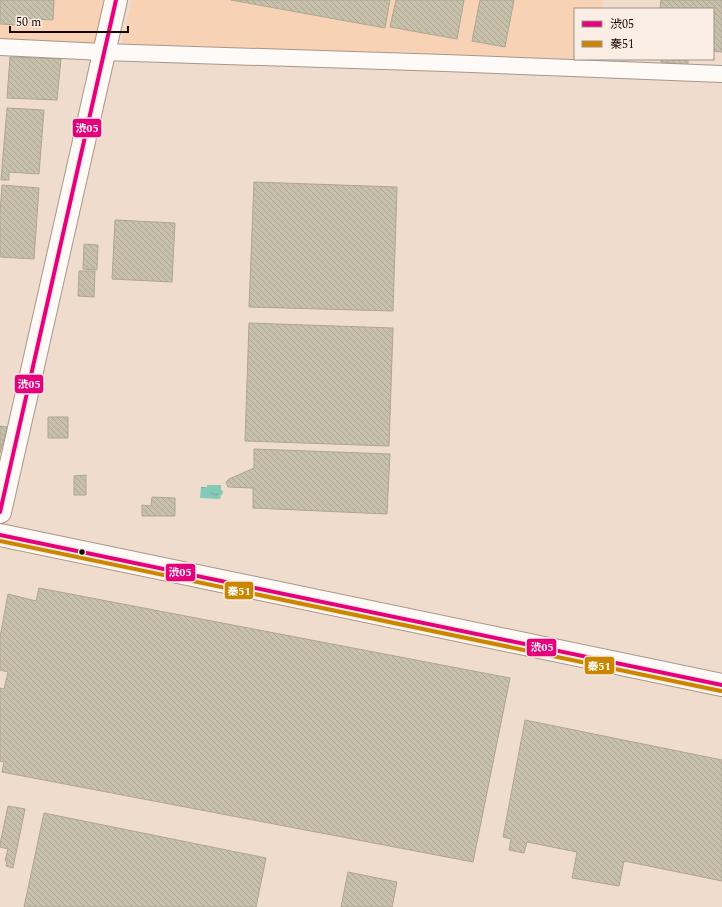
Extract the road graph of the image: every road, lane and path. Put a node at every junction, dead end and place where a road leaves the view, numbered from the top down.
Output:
1 (116, 0) edge
2 (0, 47) edge
3 (103, 52) junction
4 (722, 74) edge
5 (0, 512) edge
6 (0, 535) edge
7 (722, 684) edge

1 - 3 main road
2 - 3 street
3 - 4 street
3 - 5 main road
6 - 7 main road

